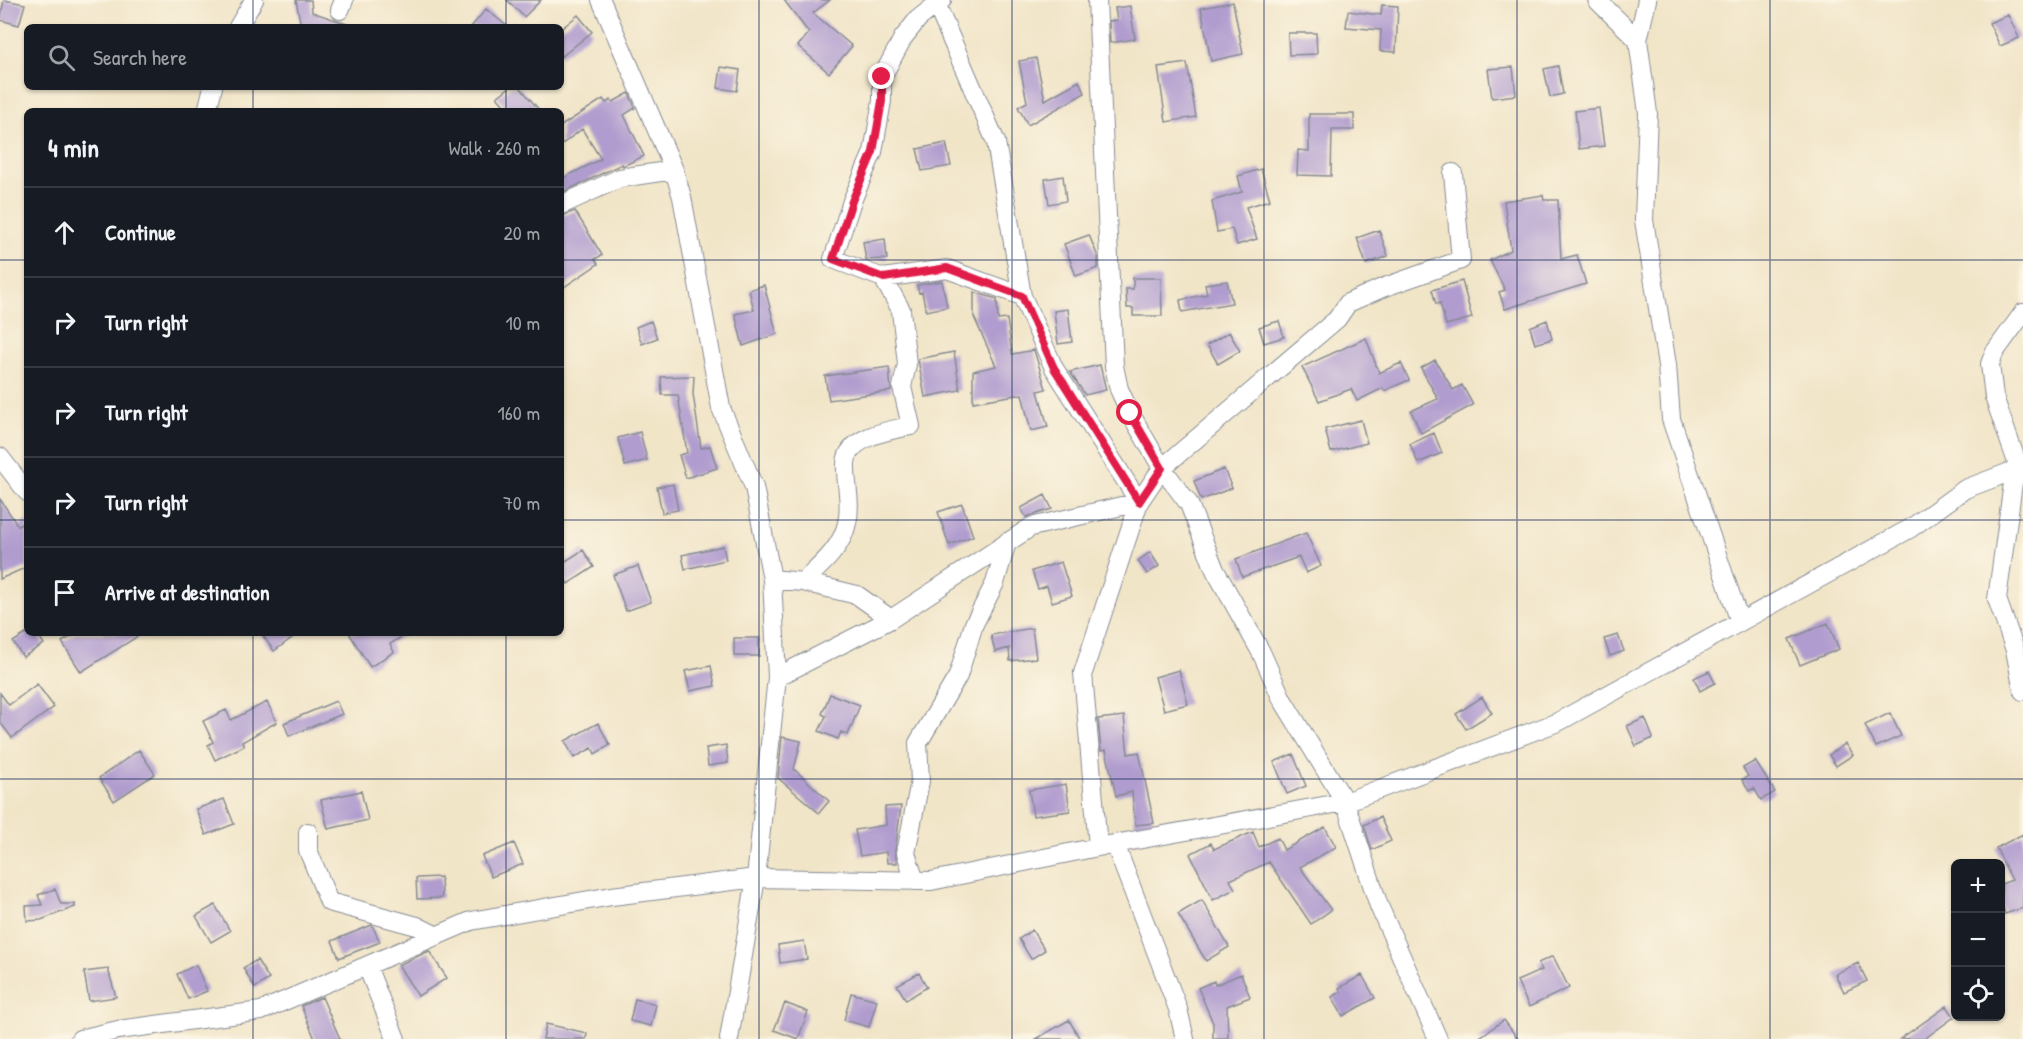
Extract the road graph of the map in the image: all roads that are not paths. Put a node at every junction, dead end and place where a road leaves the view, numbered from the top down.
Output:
1 (254, 0) edge
2 (601, 0) edge
3 (1097, 0) edge
4 (1597, 0) edge
5 (1647, 0) edge
6 (939, 3) edge
7 (240, 24) edge
8 (1638, 40) junction
9 (212, 90) edge
10 (208, 108) edge
11 (674, 170) junction
12 (1453, 173) dead end
13 (564, 204) edge
14 (884, 278) junction
15 (1022, 296) junction
16 (2023, 313) edge
17 (0, 457) edge
18 (2021, 467) edge
19 (1162, 468) junction
20 (24, 488) edge
21 (1139, 502) junction
22 (1007, 542) junction
23 (772, 579) junction
24 (803, 582) junction
25 (891, 619) junction
26 (1740, 622) junction
27 (777, 677) junction
28 (2023, 691) edge
29 (1345, 802) junction
30 (308, 832) dead end
31 (1106, 845) junction
32 (756, 878) junction
33 (915, 881) junction
34 (437, 936) junction
35 (368, 966) junction
36 (80, 1039) edge
37 (396, 1039) edge
38 (729, 1039) edge
39 (1185, 1039) edge
40 (1438, 1039) edge

1 - 7 street
2 - 11 street
3 - 19 street
4 - 8 street
5 - 8 street
6 - 14 street
6 - 15 street
8 - 26 street
9 - 10 street
11 - 13 street
11 - 23 street
12 - 19 street
14 - 15 street
14 - 24 street
15 - 21 street
16 - 18 street
17 - 20 street
18 - 26 street
18 - 28 street
19 - 21 street
19 - 29 street
21 - 22 street
21 - 31 street
22 - 25 street
22 - 33 street
23 - 24 street
23 - 27 street
24 - 25 street
25 - 27 street
26 - 29 street
27 - 32 street
29 - 31 street
29 - 40 street
30 - 34 street
31 - 33 street
31 - 39 street
32 - 33 street
32 - 34 street
32 - 38 street
34 - 35 street
35 - 36 street
35 - 37 street

